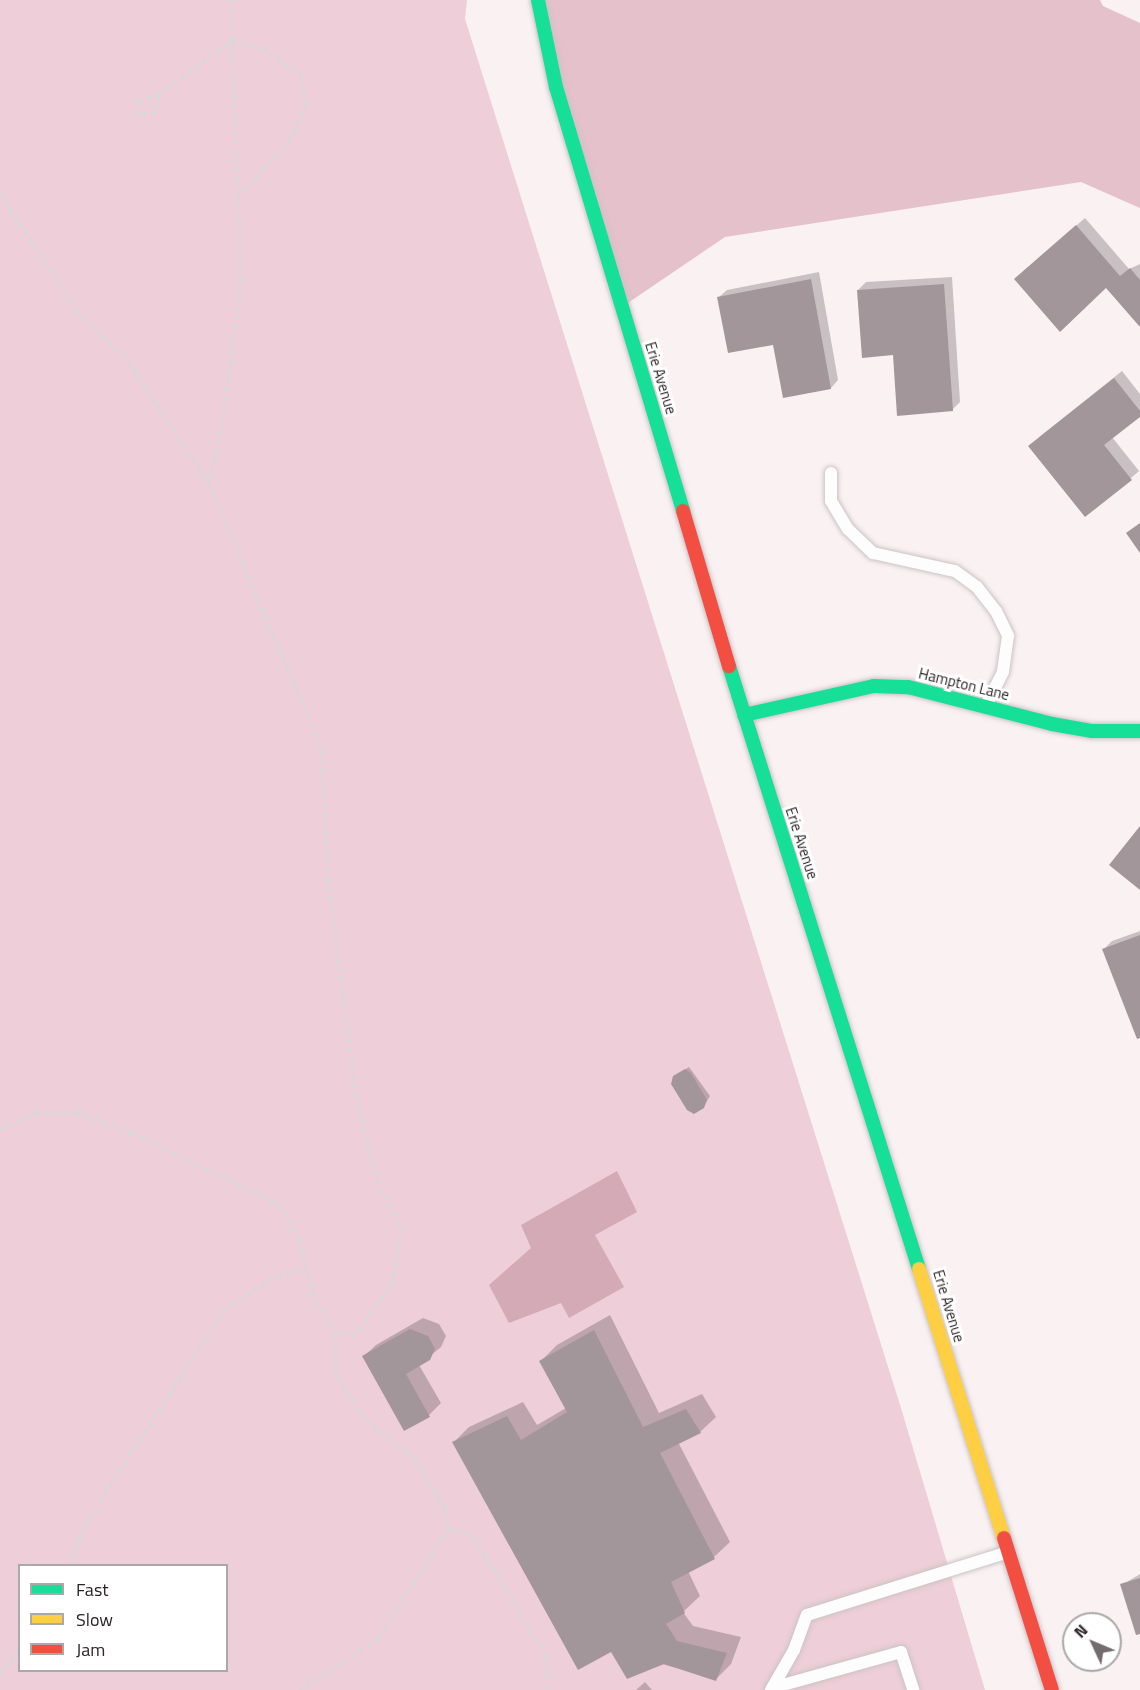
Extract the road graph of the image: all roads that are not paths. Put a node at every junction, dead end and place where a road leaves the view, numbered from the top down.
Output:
1 (538, 0) edge
2 (831, 473) dead end
3 (985, 707) junction
4 (744, 714) junction
5 (1140, 731) edge
6 (1008, 1551) junction
7 (772, 1689) edge
8 (913, 1690) edge
9 (1052, 1690) edge

1 - 4 street, Erie Avenue
2 - 3 lane
3 - 4 street, Hampton Lane
3 - 5 street, Hampton Lane
4 - 6 street, Erie Avenue
6 - 7 lane
6 - 9 street, Erie Avenue
7 - 8 lane

